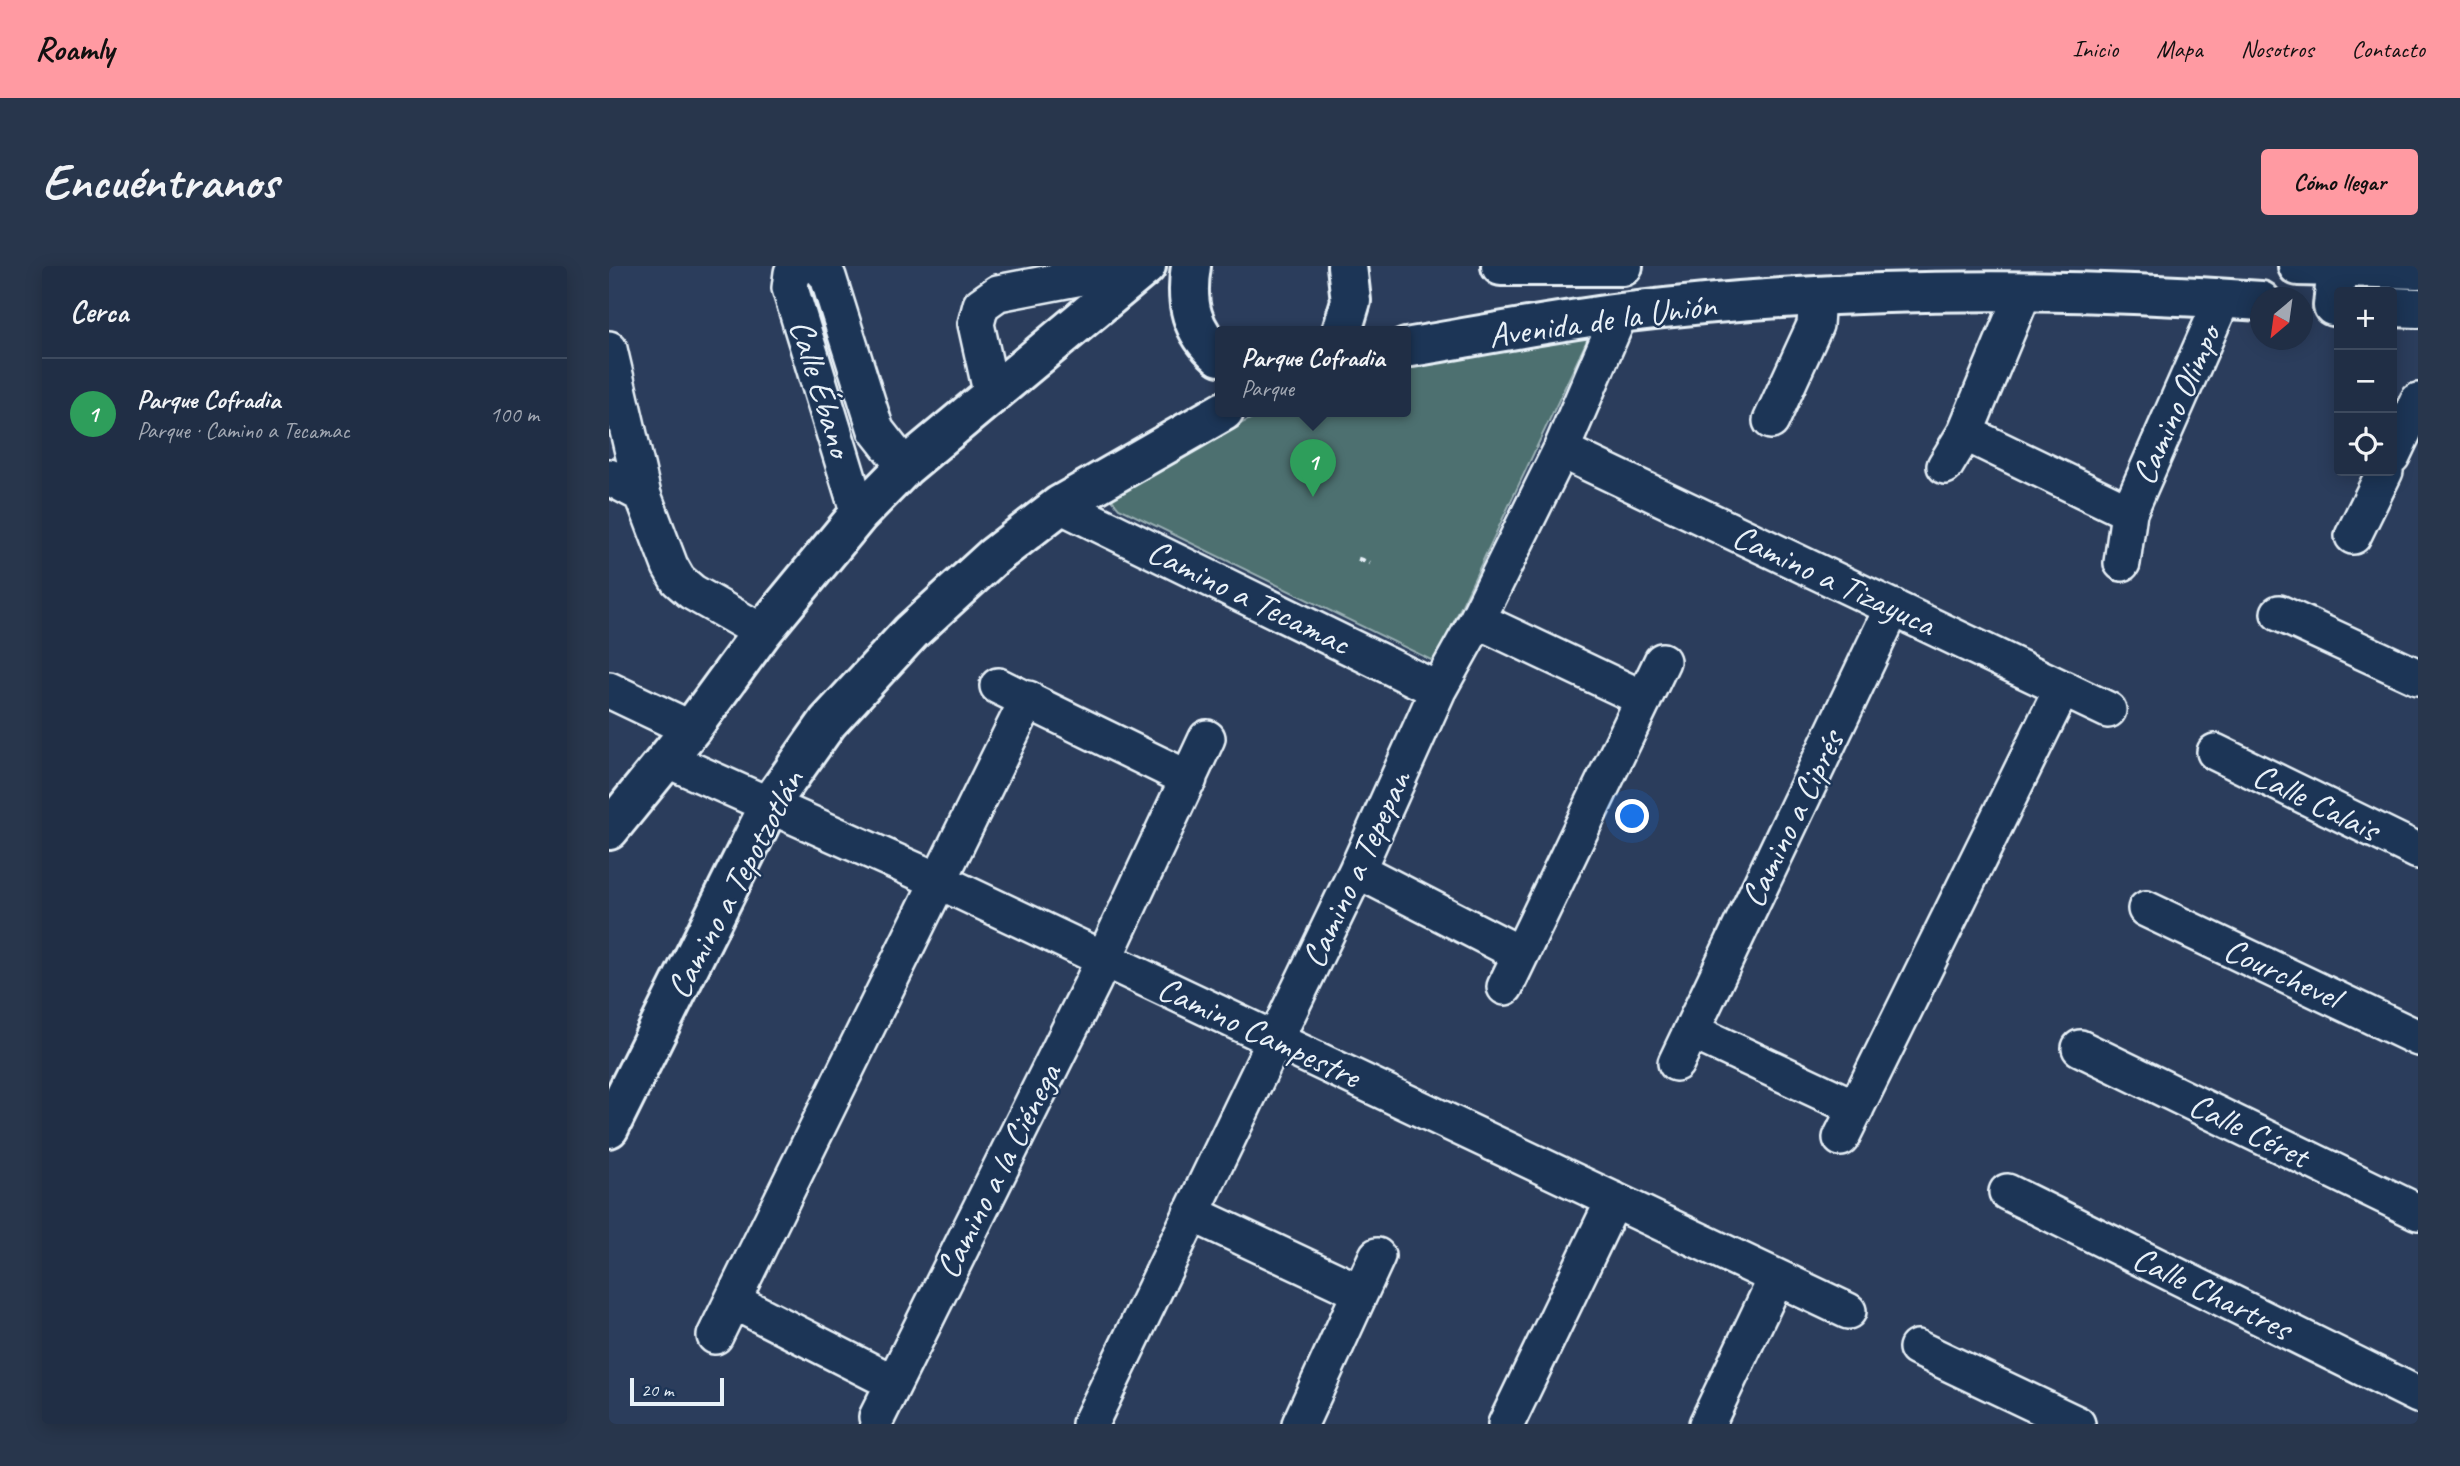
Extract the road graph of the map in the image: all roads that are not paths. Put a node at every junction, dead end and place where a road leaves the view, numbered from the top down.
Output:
1 (802, 266) edge
2 (819, 266) edge
3 (1139, 266) edge
4 (1146, 266) edge
5 (1191, 266) edge
6 (1347, 266) edge
7 (1501, 266) edge
8 (1623, 266) edge
9 (2298, 266) edge
10 (2337, 267) edge
11 (2418, 268) edge
12 (2023, 293) junction
13 (1817, 295) junction
14 (2223, 298) junction
15 (2250, 300) edge
16 (2325, 305) edge
17 (2397, 307) edge
18 (2418, 308) edge
19 (1620, 313) junction
20 (1344, 326) edge
21 (1411, 347) edge
22 (1215, 352) edge
23 (611, 369) edge
24 (992, 396) junction
25 (2418, 401) edge
26 (1215, 416) edge
27 (1771, 421) dead end
28 (1965, 433) junction
29 (2397, 445) edge
30 (1561, 450) junction
31 (1945, 466) dead end
32 (905, 467) junction
33 (2383, 476) edge
34 (609, 477) edge
35 (643, 495) junction
36 (1061, 505) junction
37 (2129, 512) junction
38 (859, 514) junction
39 (2353, 536) dead end
40 (2122, 563) dead end
41 (1893, 607) junction
42 (2279, 613) dead end
43 (1477, 620) junction
44 (762, 632) junction
45 (1662, 661) dead end
46 (2418, 677) edge
47 (2062, 689) junction
48 (609, 690) edge
49 (1438, 690) junction
50 (1644, 699) junction
51 (2108, 710) dead end
52 (691, 729) junction
53 (1207, 738) dead end
54 (2214, 752) dead end
55 (668, 760) junction
56 (1189, 779) junction
57 (770, 804) junction
58 (609, 830) edge
59 (2418, 851) edge
60 (1357, 870) junction
61 (939, 881) junction
62 (2146, 909) dead end
63 (1520, 954) junction
64 (1102, 959) junction
65 (1504, 987) dead end
66 (1691, 1031) junction
67 (1275, 1038) junction
68 (2418, 1038) edge
69 (2080, 1048) dead end
70 (1677, 1063) dead end
71 (609, 1128) edge
72 (2007, 1192) dead end
73 (1614, 1200) junction
74 (2418, 1212) edge
75 (1191, 1213) junction
76 (1377, 1256) dead end
77 (1776, 1279) junction
78 (1360, 1292) junction
79 (733, 1301) junction
80 (1847, 1311) dead end
81 (715, 1336) dead end
82 (1917, 1348) dead end
83 (892, 1382) junction
84 (2418, 1395) edge
85 (877, 1417) dead end
86 (1090, 1424) edge
87 (1300, 1424) edge
88 (1506, 1424) edge
89 (1707, 1424) edge
90 (2077, 1424) edge

1 - 38 street, Calle Ébano
2 - 32 street, Calle Ébano
3 - 24 street
4 - 24 main road
5 - 22 main road
6 - 20 main road
7 - 8 main road, Avenida de la Unión
9 - 10 main road
10 - 11 main road
10 - 16 main road
12 - 13 main road, Avenida de la Unión
12 - 14 main road, Avenida de la Unión
12 - 28 street
13 - 19 main road, Avenida de la Unión
13 - 27 street
14 - 15 main road, Avenida de la Unión
14 - 37 street, Camino Olimpo
17 - 18 main road
19 - 21 main road, Avenida de la Unión
19 - 30 street, Camino a Tepepan
23 - 35 street
24 - 32 main road
25 - 29 street
26 - 36 main road, Camino a Tepotzotlán
28 - 31 street
28 - 37 street, Camino Olimpo
30 - 41 street, Camino a Tizayuca
30 - 43 street, Camino a Tepepan
32 - 38 main road
33 - 39 street
34 - 35 street
35 - 44 street
36 - 49 street, Camino a Tecamac
36 - 57 main road, Camino a Tepotzotlán
37 - 40 street, Camino Olimpo
38 - 44 main road
41 - 47 street, Camino a Tizayuca
41 - 66 street, Camino a Ciprés
42 - 46 street
43 - 49 street, Camino a Tepepan
43 - 50 street
44 - 52 main road
45 - 50 street
47 - 51 street, Camino a Tizayuca
47 - 66 street
48 - 52 street
49 - 60 street, Camino a Tepepan
50 - 63 street
52 - 55 main road
53 - 56 street, Camino a la Ciénega
54 - 59 street, Calle Calais
55 - 57 street, Camino Campestre
55 - 58 main road
56 - 61 street
56 - 64 street, Camino a la Ciénega
57 - 61 street, Camino Campestre
57 - 71 main road, Camino a Tepotzotlán
60 - 63 street
60 - 67 street, Camino a Tepepan
61 - 64 street, Camino Campestre
61 - 79 street
62 - 68 street, Courchevel
63 - 65 street
64 - 67 street, Camino Campestre
64 - 83 street, Camino a la Ciénega
66 - 70 street, Camino a Ciprés
67 - 73 street, Camino Campestre
67 - 75 street, Camino a Tepepan
69 - 74 street, Calle Céret
72 - 84 street, Calle Chartres
73 - 77 street, Camino Campestre
73 - 88 street
75 - 78 street
75 - 86 street, Camino a Tepepan
76 - 78 street
77 - 80 street, Camino Campestre
77 - 89 street
78 - 87 street
79 - 81 street
79 - 83 street
82 - 90 street
83 - 85 street, Camino a la Ciénega

